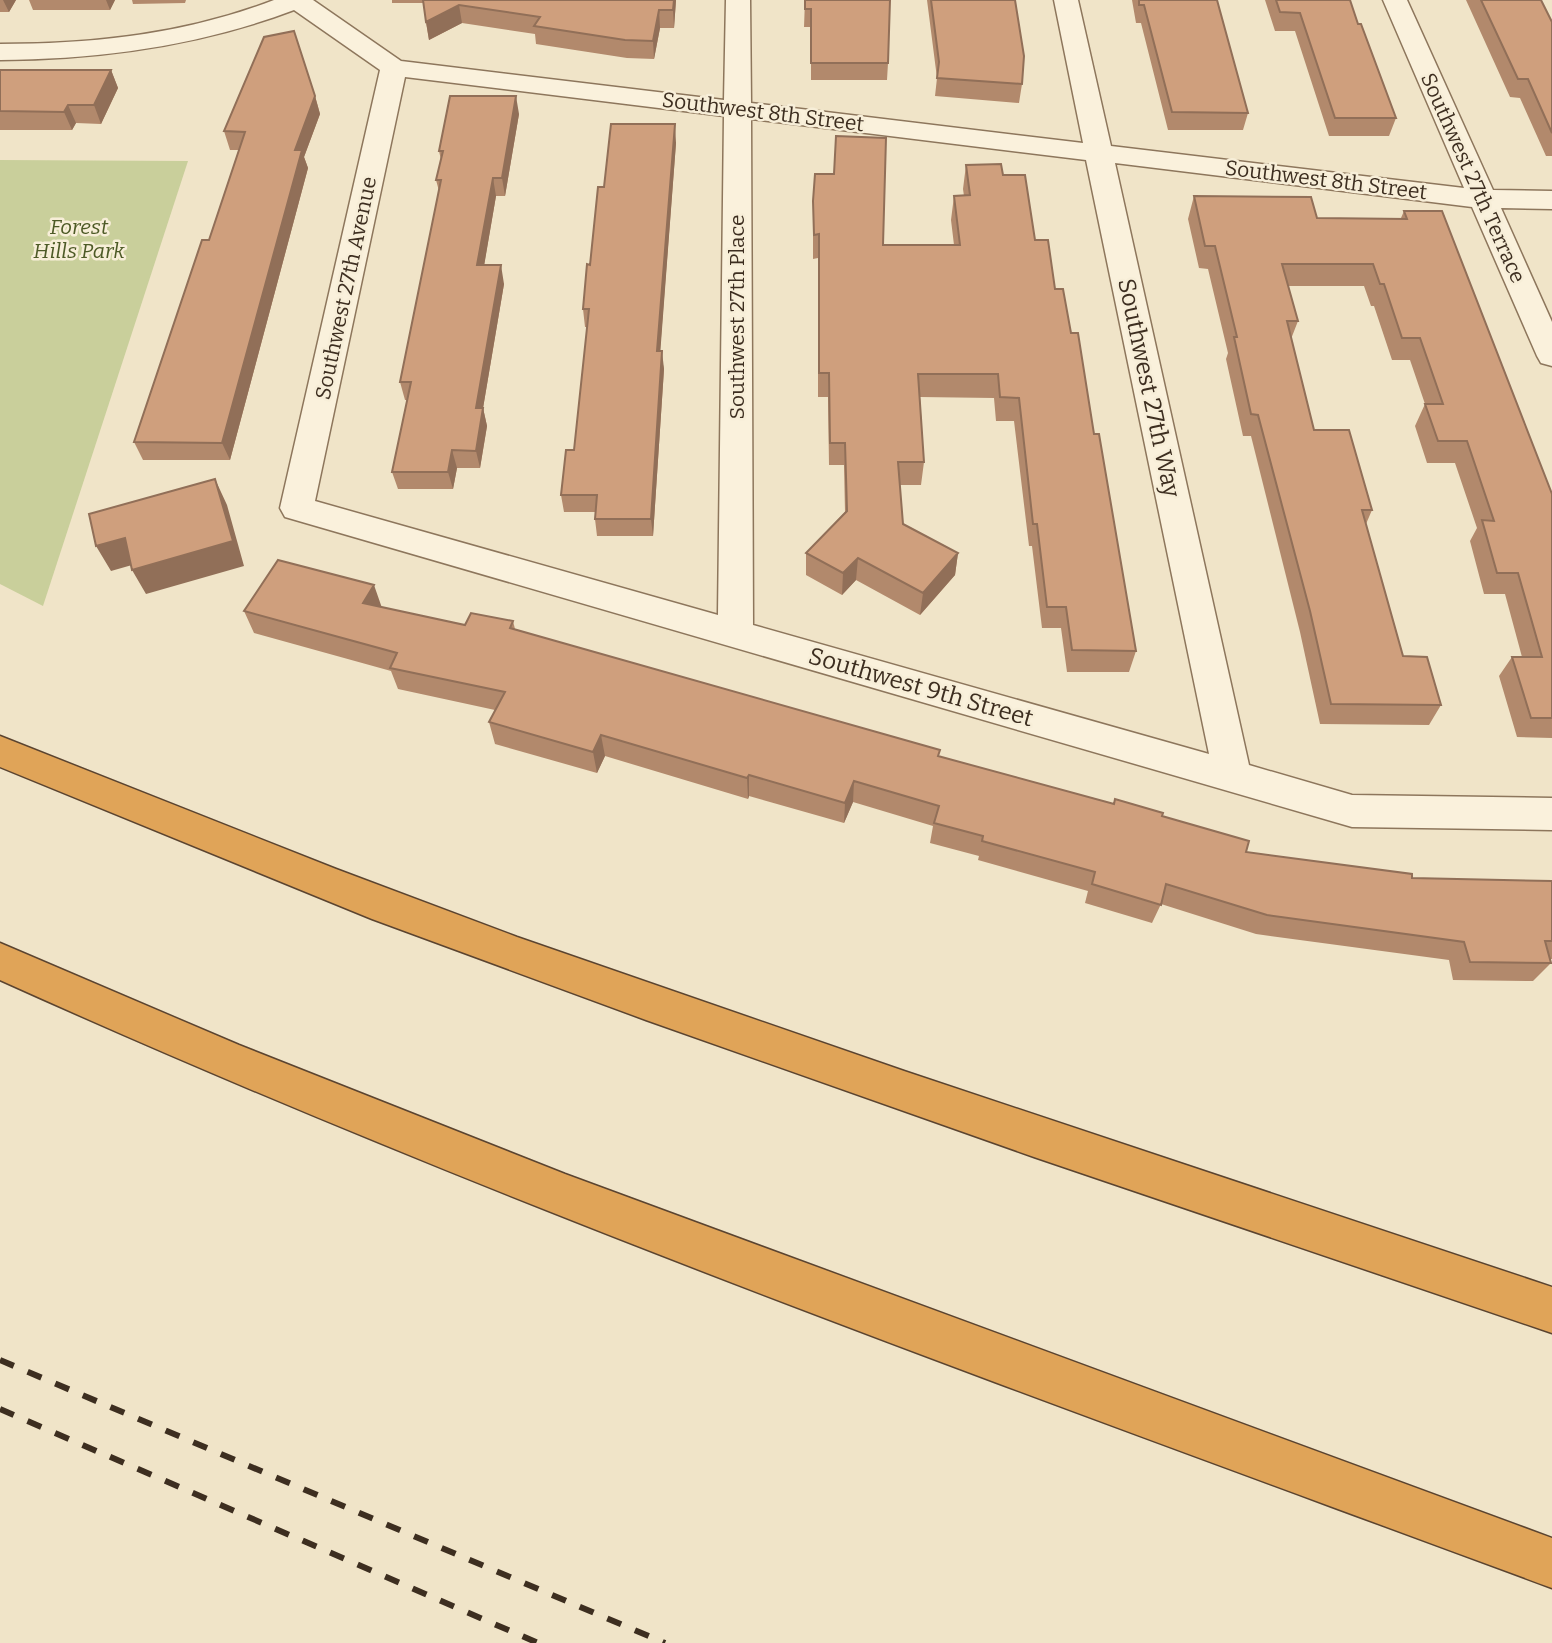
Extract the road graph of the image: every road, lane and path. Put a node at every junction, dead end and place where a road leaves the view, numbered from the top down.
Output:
1 (297, 0) edge
2 (738, 0) edge
3 (1066, 0) edge
4 (1395, 0) edge
5 (0, 52) edge
6 (394, 68) junction
7 (737, 109) junction
8 (1099, 153) junction
9 (1480, 199) junction
10 (1552, 200) edge
11 (1552, 356) edge
12 (297, 508) joint
13 (735, 634) junction
14 (0, 751) edge
15 (1232, 776) junction
16 (1552, 814) edge
17 (0, 961) edge
18 (1552, 1310) edge
19 (1552, 1563) edge

1 - 5 street, Southwest 8th Street
1 - 6 street, Southwest 8th Street
2 - 7 street, Southwest 27th Place
3 - 8 street, Southwest 27th Way
4 - 9 street, Southwest 27th Terrace
6 - 7 street, Southwest 8th Street
6 - 12 street, Southwest 27th Avenue
7 - 8 street, Southwest 8th Street
7 - 13 street, Southwest 27th Place
8 - 9 street, Southwest 8th Street
8 - 15 street, Southwest 27th Way
9 - 10 street, Southwest 8th Street
9 - 11 street, Southwest 27th Terrace
12 - 13 street, Southwest 9th Street
13 - 15 street, Southwest 9th Street
14 - 18 highway
15 - 16 street, Southwest 9th Street
17 - 19 highway

